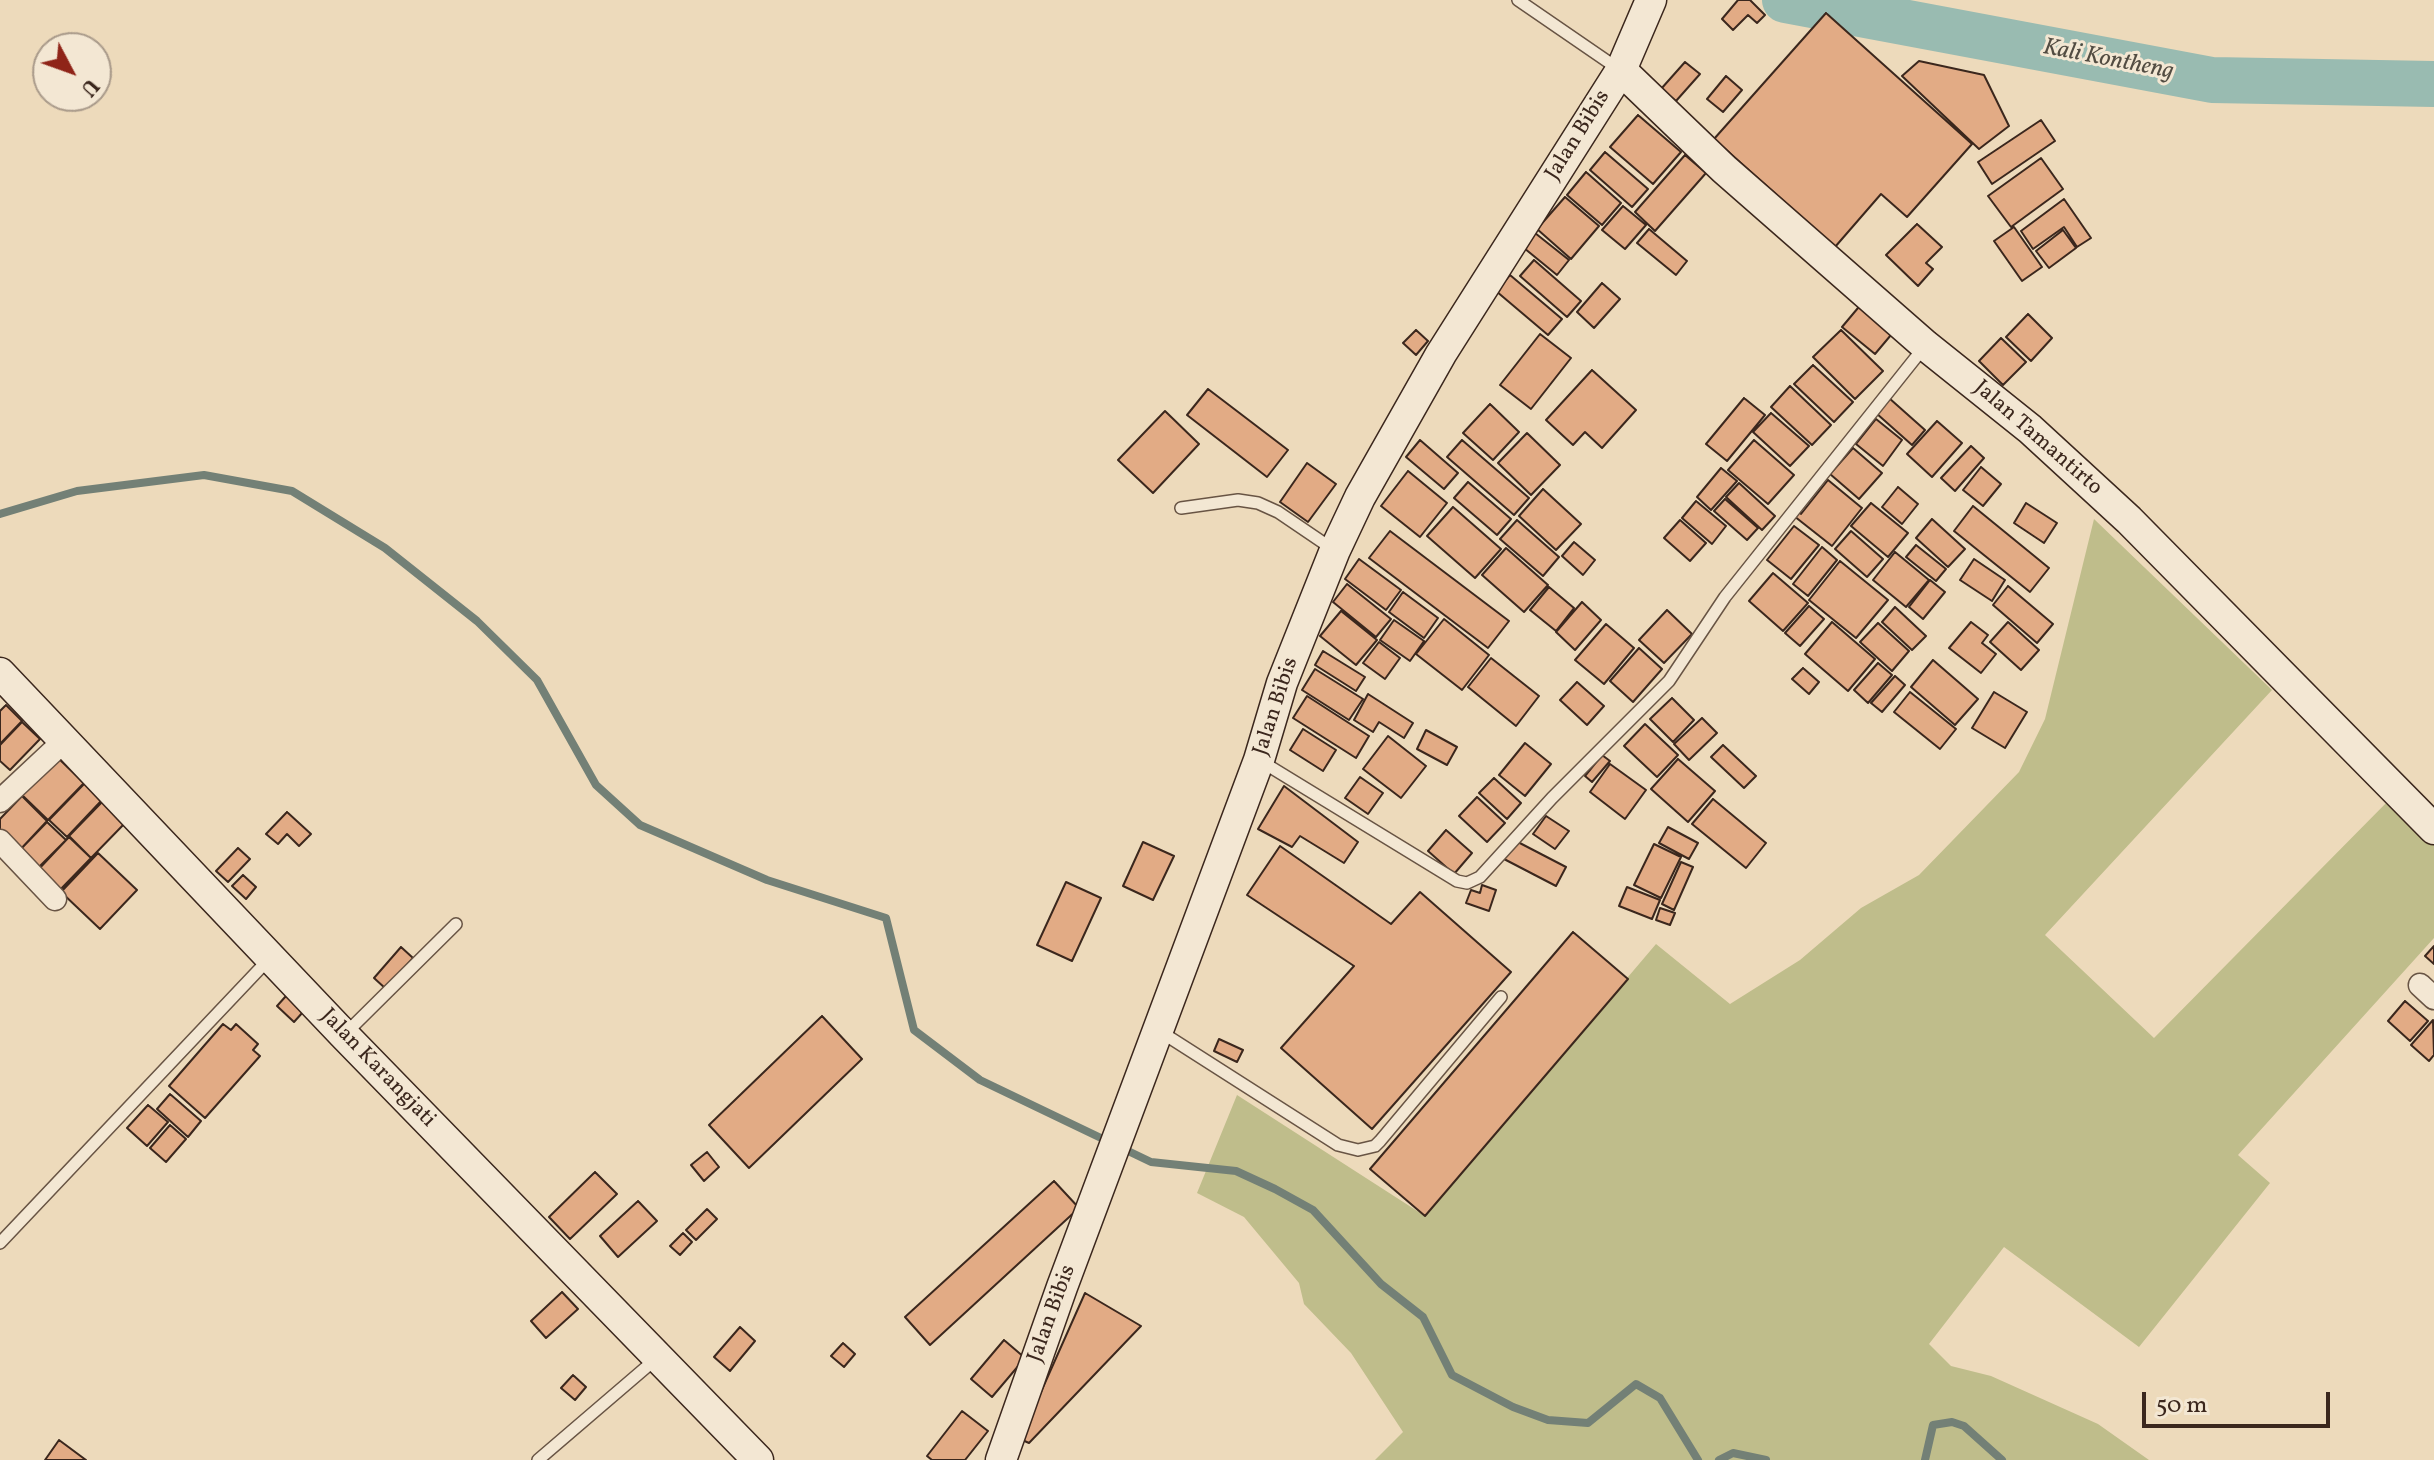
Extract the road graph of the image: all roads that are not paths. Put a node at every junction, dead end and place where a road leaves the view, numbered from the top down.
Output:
1 (1518, 0) edge
2 (1651, 0) edge
3 (1621, 70) junction
4 (1925, 345) junction
5 (1181, 508) dead end
6 (1335, 550) junction
7 (0, 673) edge
8 (64, 741) junction
9 (1259, 760) junction
10 (0, 801) edge
11 (2434, 829) edge
12 (0, 841) edge
13 (55, 899) dead end
14 (456, 924) dead end
15 (270, 958) junction
16 (1501, 997) dead end
17 (1158, 1030) junction
18 (344, 1035) junction
19 (0, 1243) edge
20 (657, 1358) junction
21 (538, 1460) edge
22 (758, 1460) edge
23 (1001, 1460) edge

1 - 3 lane
2 - 3 street, Jalan Bibis
3 - 4 street, Jalan Tamantirto
3 - 6 street, Jalan Bibis
4 - 9 lane
4 - 11 street, Jalan Tamantirto
5 - 6 lane
6 - 9 street, Jalan Bibis
7 - 8 street, Jalan Karangjati
8 - 10 street
8 - 15 street, Jalan Karangjati
9 - 17 street, Jalan Bibis
12 - 13 street
14 - 18 lane
15 - 18 street, Jalan Karangjati
15 - 19 lane
16 - 17 lane
17 - 23 street, Jalan Bibis
18 - 20 street, Jalan Karangjati
20 - 21 lane
20 - 22 street, Jalan Karangjati

